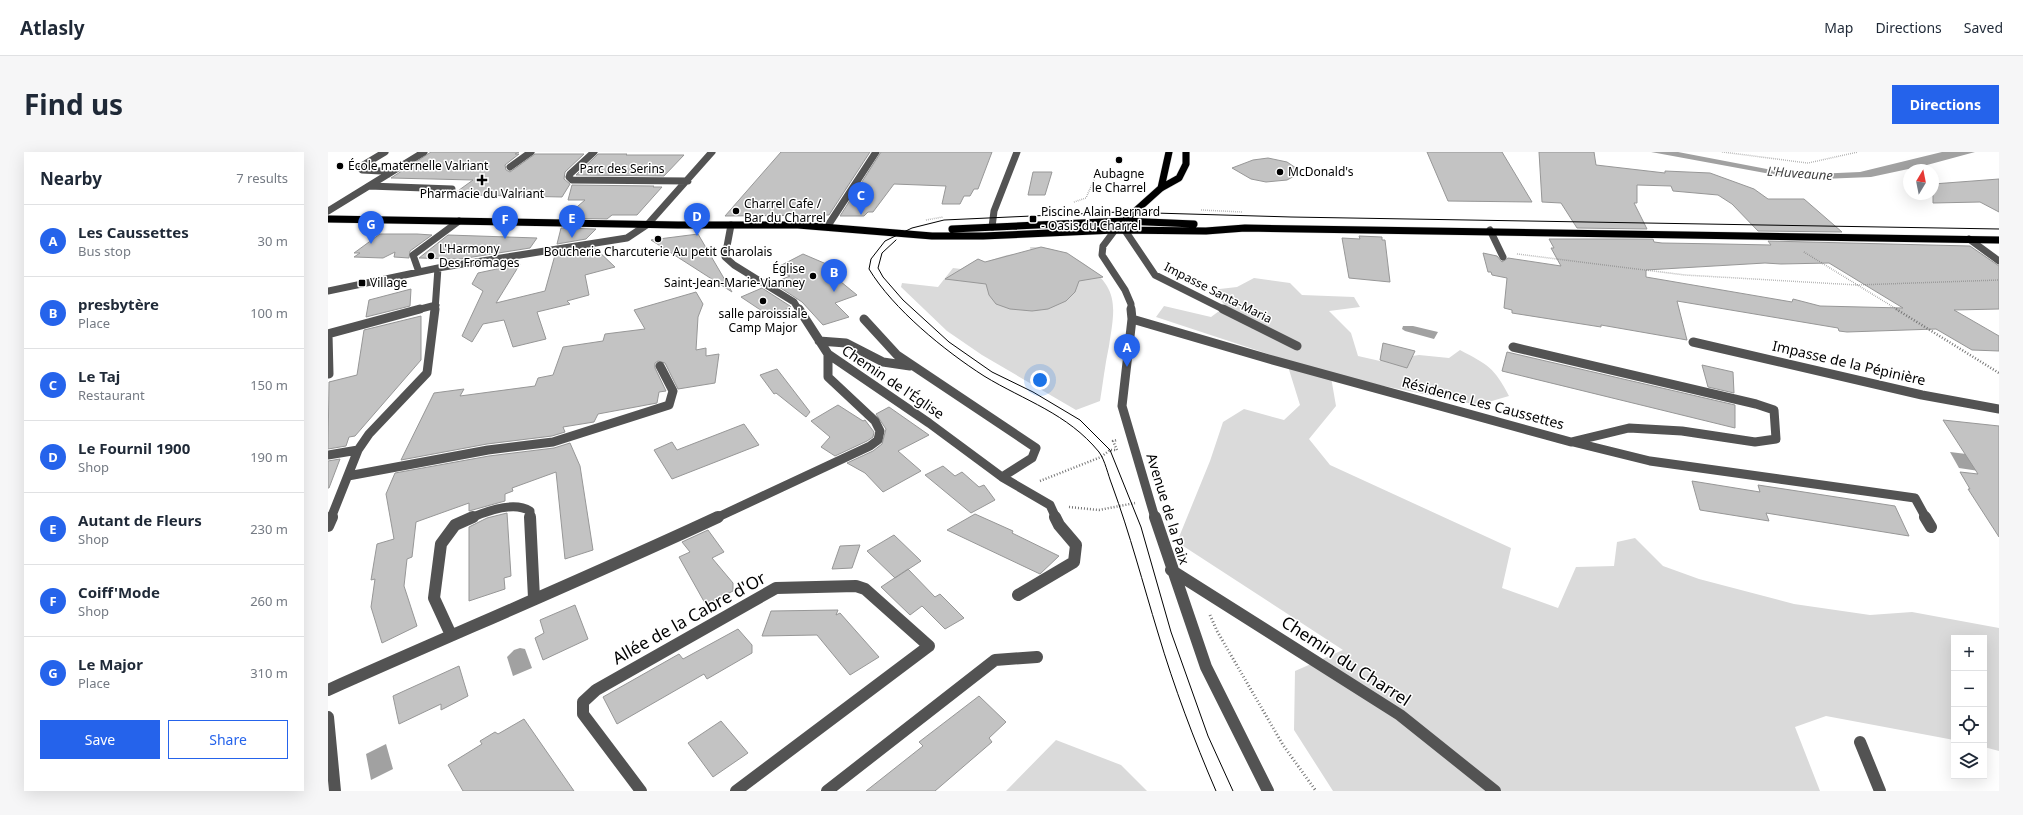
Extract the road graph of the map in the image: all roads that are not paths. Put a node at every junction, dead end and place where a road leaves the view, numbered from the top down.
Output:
1 (385, 152) edge
2 (424, 152) edge
3 (531, 152) edge
4 (594, 152) edge
5 (712, 152) edge
6 (876, 152) edge
7 (1017, 152) edge
8 (1169, 152) edge
9 (1186, 152) edge
10 (510, 167) dead end
11 (388, 174) junction
12 (688, 180) junction
13 (369, 186) junction
14 (1161, 188) junction
15 (452, 189) dead end
16 (328, 211) edge
17 (328, 220) edge
18 (459, 221) junction
19 (648, 224) junction
20 (829, 224) junction
21 (731, 225) junction
22 (798, 225) junction
23 (992, 227) junction
24 (1121, 227) junction
25 (1490, 230) junction
26 (1969, 239) junction
27 (1999, 240) edge
28 (1502, 254) road end
29 (1999, 261) edge
30 (438, 268) junction
31 (419, 272) junction
32 (330, 288) edge
33 (436, 305) junction
34 (864, 319) dead end
35 (1132, 319) junction
36 (328, 334) edge
37 (819, 341) junction
38 (1693, 342) dead end
39 (1297, 346) dead end
40 (1513, 347) dead end
41 (828, 354) junction
42 (660, 366) dead end
43 (914, 366) junction
44 (329, 374) dead end
45 (1999, 409) edge
46 (1571, 442) junction
47 (358, 450) junction
48 (328, 455) edge
49 (348, 476) junction
50 (1002, 477) junction
51 (328, 526) edge
52 (1932, 527) dead end
53 (1171, 570) junction
54 (1018, 595) dead end
55 (534, 598) junction
56 (451, 635) junction
57 (1037, 657) dead end
58 (328, 690) edge
59 (328, 717) edge
60 (1860, 742) dead end
61 (336, 791) edge
62 (641, 791) edge
63 (736, 791) edge
64 (827, 791) edge
65 (1268, 791) edge
66 (1495, 791) edge
67 (1880, 791) edge

1 - 11 street
2 - 11 street
3 - 10 street
4 - 12 street, Parc des Serins
5 - 12 street
6 - 20 street
7 - 23 street
8 - 14 main road
9 - 14 main road
11 - 13 street
12 - 19 street
13 - 15 street
13 - 16 street
14 - 24 main road
17 - 18 main road
18 - 19 main road
18 - 31 street
19 - 21 main road
19 - 30 street
20 - 22 main road
20 - 23 main road
21 - 22 main road
21 - 37 street, Chemin de l'Église
22 - 24 main road
23 - 24 main road
24 - 25 main road
24 - 35 street, Avenue de la Paix
24 - 39 street, Impasse Santa-Maria
25 - 26 main road
25 - 28 street
26 - 27 main road
26 - 29 street
30 - 31 street
30 - 33 street
31 - 32 street
33 - 36 street
33 - 47 street
34 - 43 street
35 - 46 street, Résidence Les Caussettes
35 - 53 street, Avenue de la Paix
36 - 44 street
37 - 41 street, Chemin de l'Église
37 - 43 street
38 - 45 street, Impasse de la Pépinière
40 - 46 street, Résidence Les Caussettes
41 - 50 street, Chemin de l'Église
41 - 55 street
42 - 49 street
43 - 50 street
46 - 52 street
47 - 48 street
47 - 49 street
49 - 51 street
50 - 54 street, Chemin de l'Église
53 - 65 street, Avenue de la Paix
53 - 66 street, Chemin du Charrel
55 - 56 street
55 - 56 street
56 - 58 street
57 - 64 street
59 - 61 street
60 - 67 street
62 - 63 street, Allée de la Cabre d'Or

